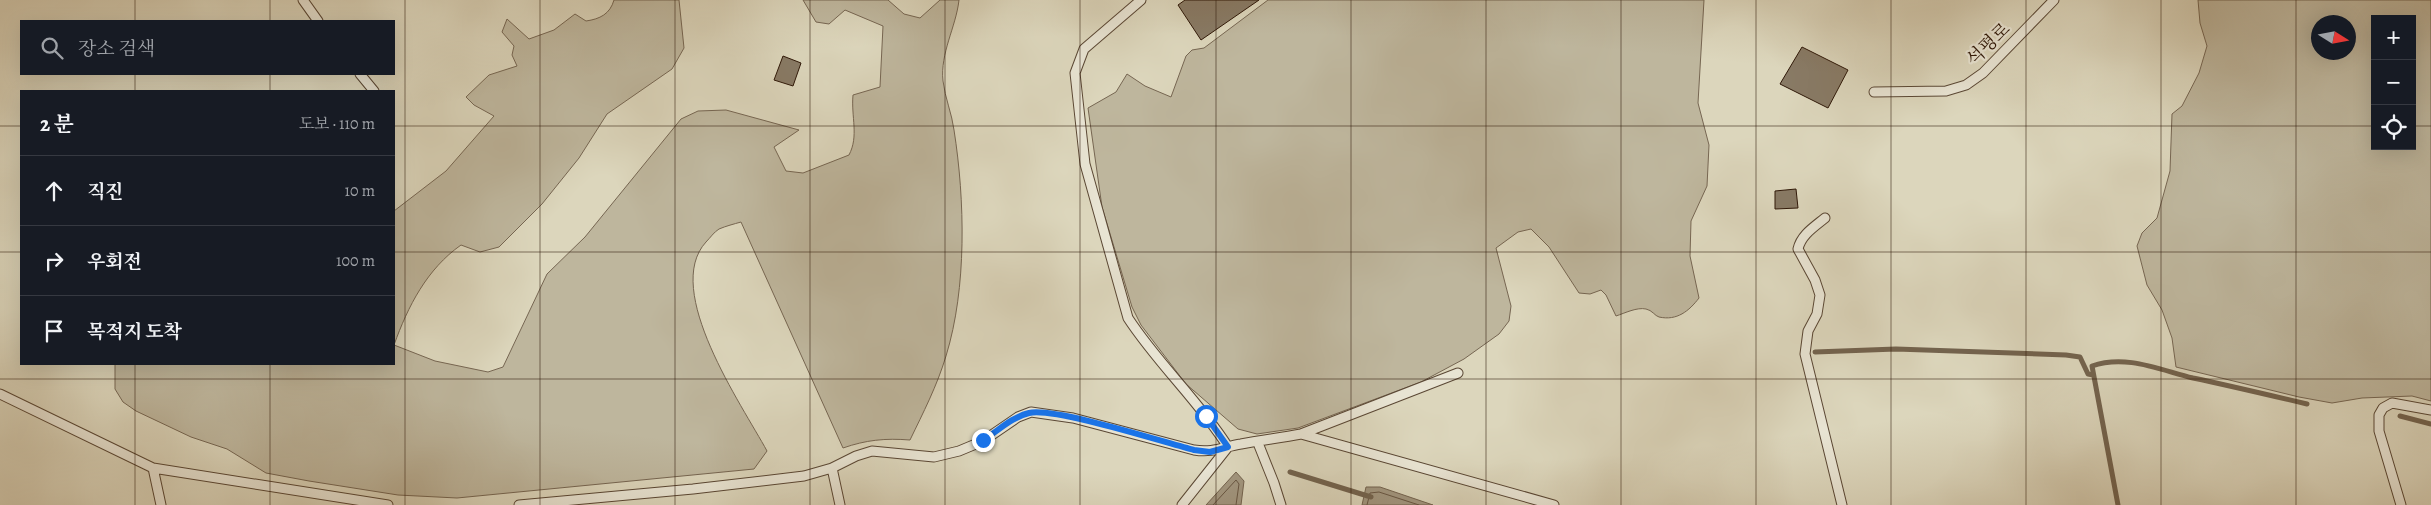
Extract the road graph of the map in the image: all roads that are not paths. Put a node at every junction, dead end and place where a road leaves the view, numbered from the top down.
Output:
1 (303, 0) edge
2 (1141, 0) edge
3 (2054, 0) edge
4 (317, 20) edge
5 (361, 75) edge
6 (373, 90) edge
7 (1874, 92) dead end
8 (1825, 218) dead end
9 (1458, 373) dead end
10 (0, 394) edge
11 (2431, 410) edge
12 (1301, 434) junction
13 (1258, 443) junction
14 (1228, 447) junction
15 (152, 468) junction
16 (832, 468) junction
17 (161, 505) edge
18 (388, 505) edge
19 (519, 505) edge
20 (840, 505) edge
21 (1182, 505) edge
22 (1281, 505) edge
23 (1554, 505) edge
24 (1842, 505) edge
25 (2402, 505) edge

1 - 4 lane
2 - 14 lane
3 - 7 lane, 석평로
5 - 6 lane
8 - 24 lane
9 - 12 lane
10 - 15 lane
11 - 25 lane
12 - 13 lane
12 - 23 lane
13 - 14 lane
13 - 22 lane
14 - 16 lane
14 - 21 lane
15 - 17 lane
15 - 18 lane
16 - 19 lane
16 - 20 lane

